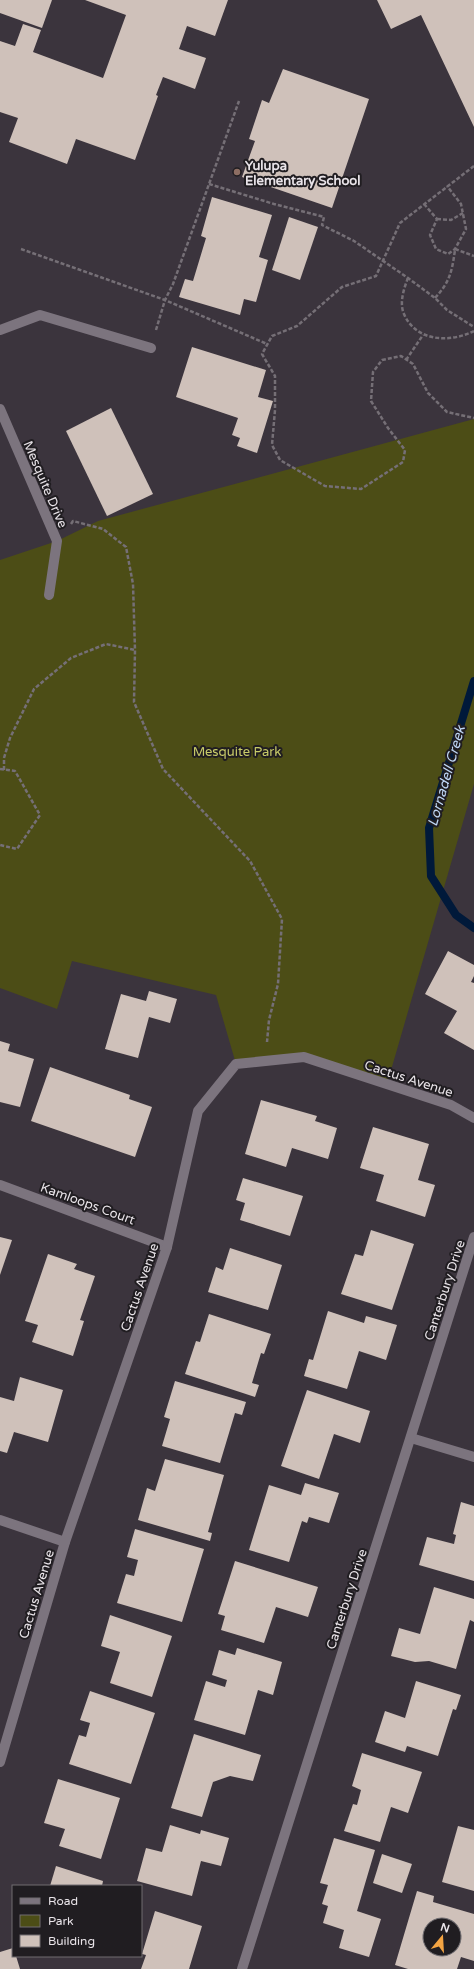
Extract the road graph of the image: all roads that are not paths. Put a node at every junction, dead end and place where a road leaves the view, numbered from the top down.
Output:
1 (0, 330) edge
2 (151, 348) road end
3 (0, 409) edge
4 (49, 595) dead end
5 (474, 1118) edge
6 (0, 1184) edge
7 (474, 1237) edge
8 (167, 1247) junction
9 (411, 1438) junction
10 (474, 1458) edge
11 (0, 1520) edge
12 (66, 1542) junction
13 (0, 1762) edge
14 (242, 1969) edge

1 - 2 street
3 - 4 street, Mesquite Drive
5 - 8 street, Cactus Avenue
6 - 8 street, Kamloops Court
7 - 9 street, Canterbury Drive
8 - 12 street, Cactus Avenue
9 - 10 street
9 - 14 street, Canterbury Drive
11 - 12 street
12 - 13 street, Cactus Avenue

